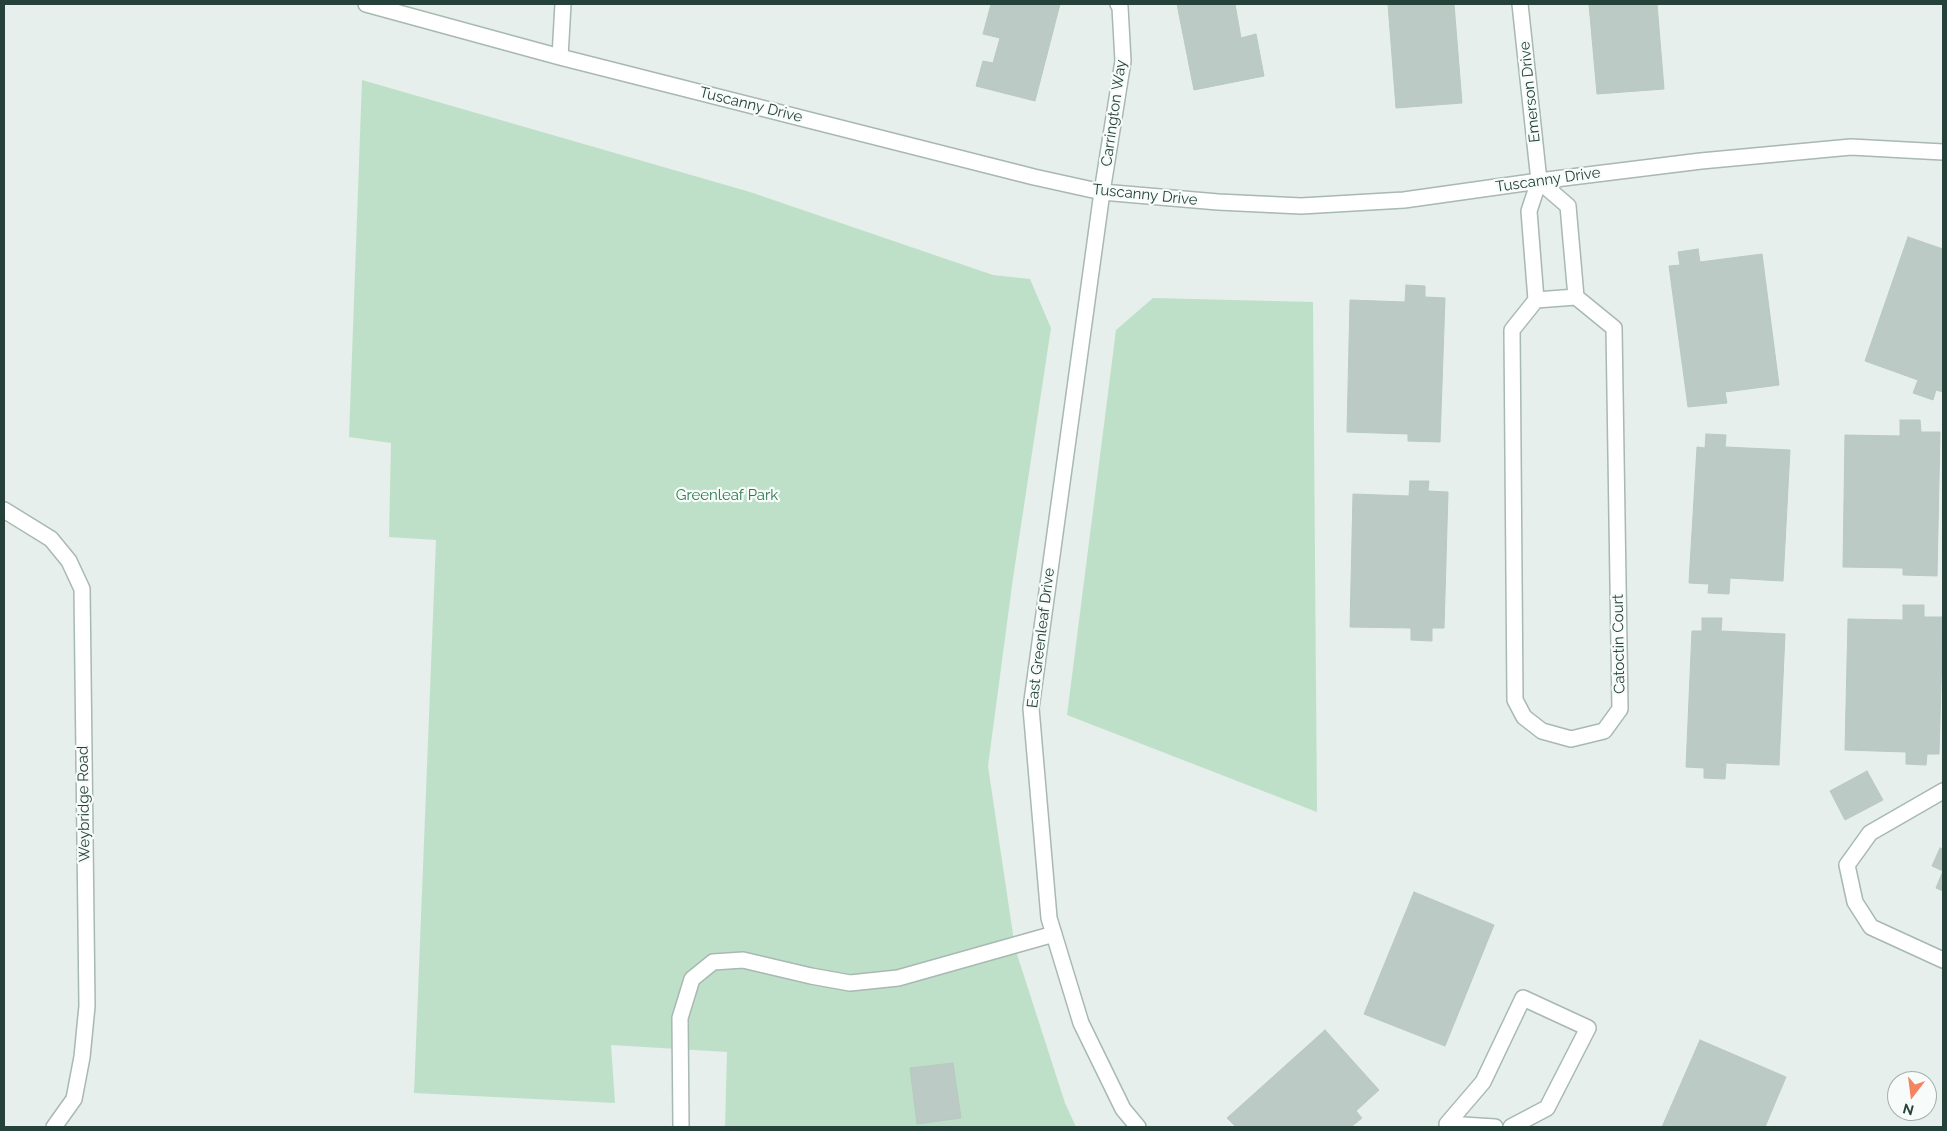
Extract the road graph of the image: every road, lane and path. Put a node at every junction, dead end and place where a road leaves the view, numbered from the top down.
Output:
1 (366, 4) edge
2 (563, 4) edge
3 (1118, 4) edge
4 (1520, 4) edge
5 (560, 57) junction
6 (1943, 152) edge
7 (1540, 181) junction
8 (1102, 192) junction
9 (1576, 297) junction
10 (1536, 300) junction
11 (4, 510) edge
12 (1943, 791) edge
13 (1054, 934) junction
14 (1943, 960) edge
15 (1445, 1126) edge
16 (54, 1127) edge
17 (681, 1127) edge
18 (1138, 1127) edge
19 (1495, 1127) edge
20 (1511, 1127) edge

1 - 5 street, Tuscanny Drive
2 - 5 street
3 - 8 street, Carrington Way
4 - 7 street, Emerson Drive
5 - 8 street, Tuscanny Drive
6 - 7 street, Tuscanny Drive
7 - 8 street, Tuscanny Drive
7 - 9 street
7 - 10 street
8 - 13 street, East Greenleaf Drive
9 - 10 street
9 - 10 street, Catoctin Court
11 - 16 street, Weybridge Road
12 - 14 street
13 - 17 street
13 - 18 street, East Greenleaf Drive
15 - 19 street
15 - 20 street

